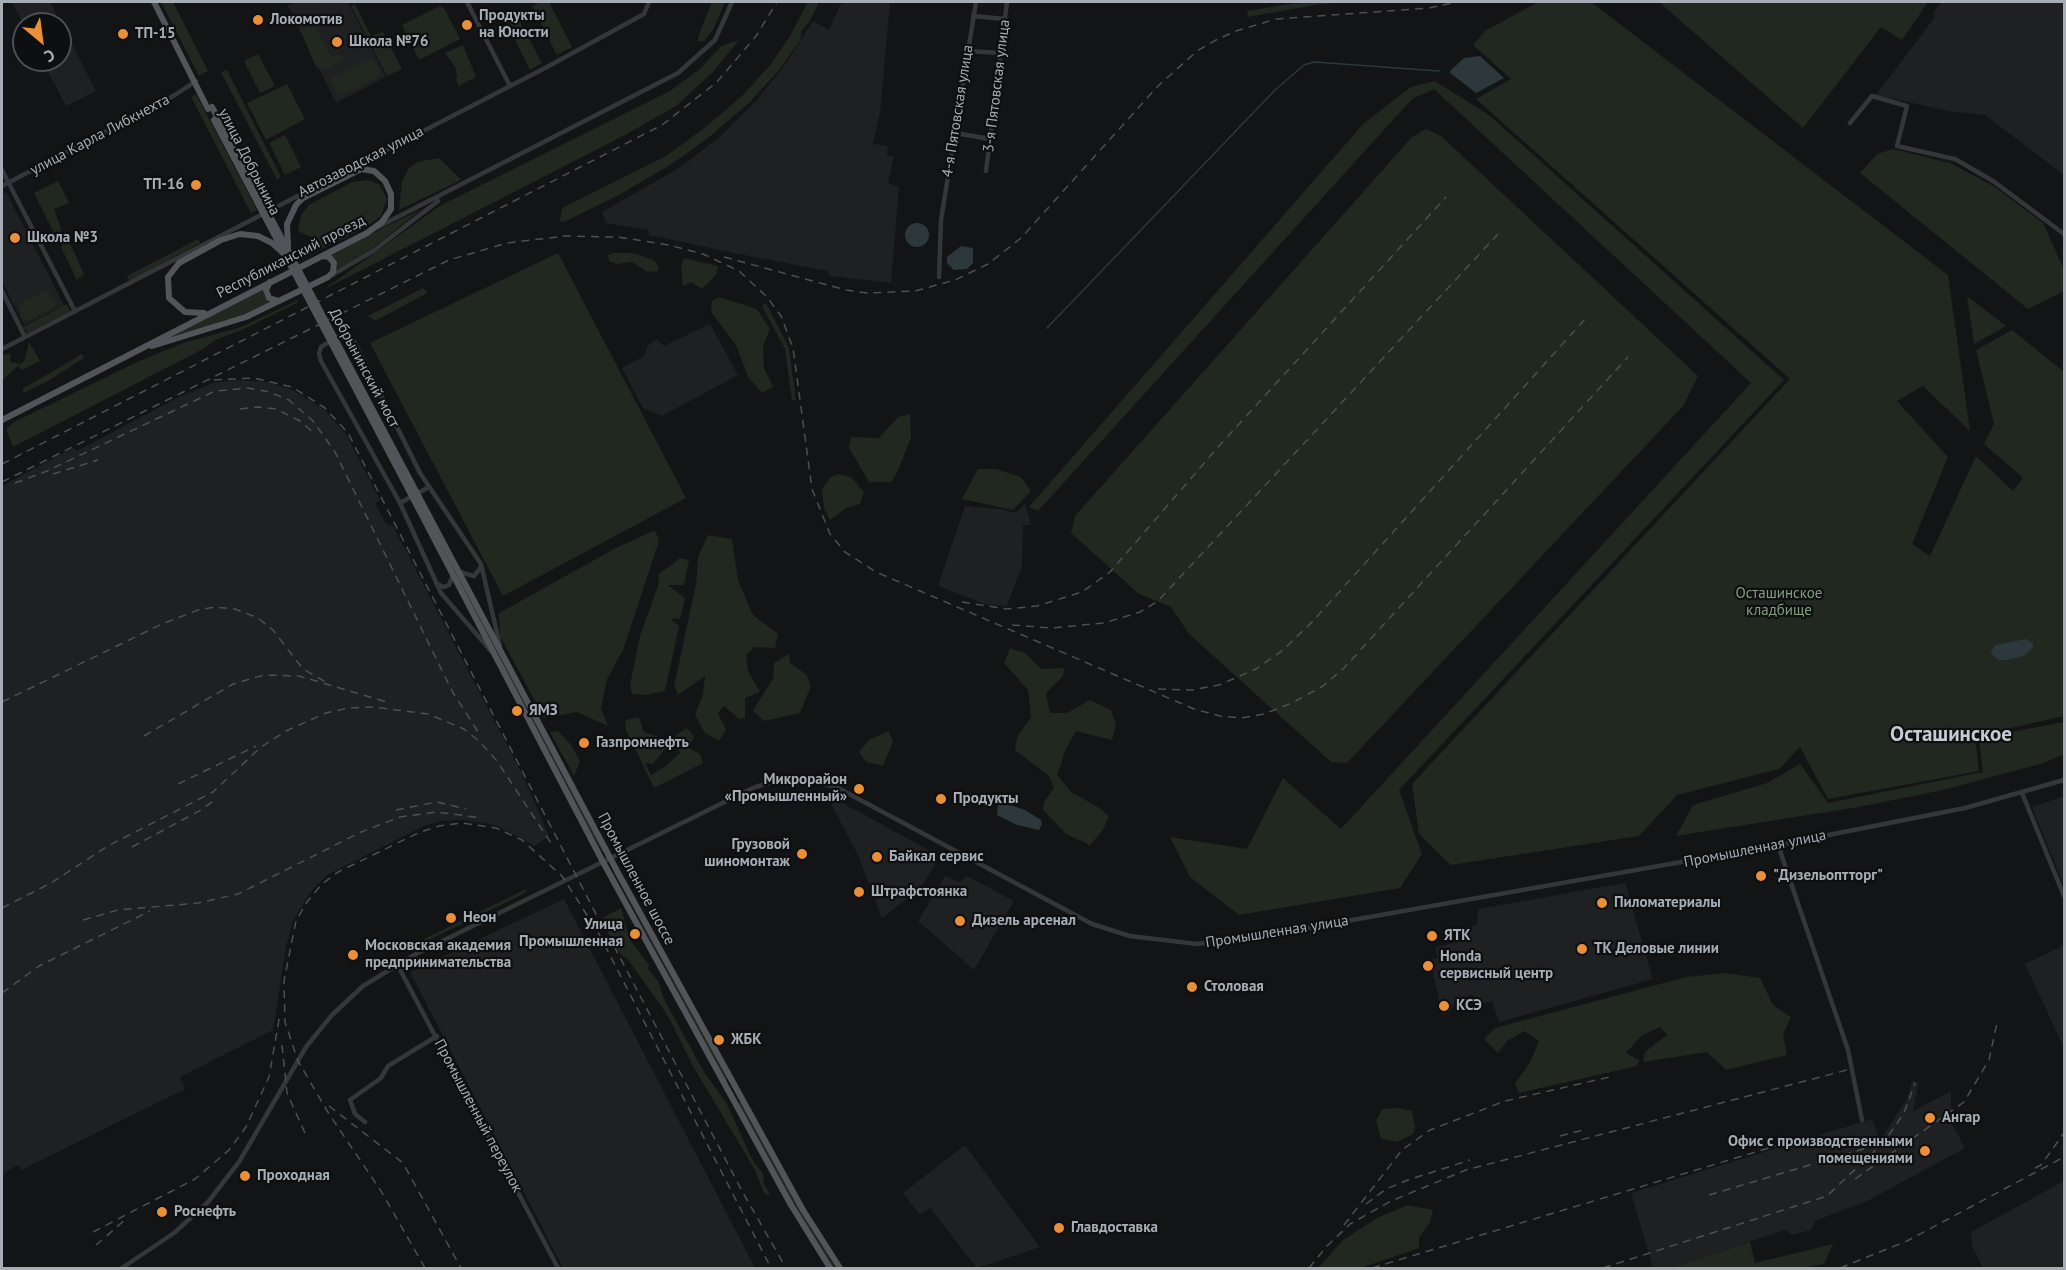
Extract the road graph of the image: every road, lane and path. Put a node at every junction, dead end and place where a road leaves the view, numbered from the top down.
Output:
1 (154, 2) edge
2 (467, 2) edge
3 (649, 2) edge
4 (732, 2) edge
5 (975, 2) edge
6 (1007, 2) edge
7 (973, 16) junction
8 (1005, 19) junction
9 (968, 51) junction
10 (1000, 53) junction
11 (196, 81) junction
12 (510, 86) junction
13 (1850, 123) dead end
14 (955, 133) junction
15 (990, 139) junction
16 (2, 170) edge
17 (986, 171) dead end
18 (8, 182) junction
19 (2, 186) edge
20 (458, 188) junction
21 (367, 233) junction
22 (2064, 234) edge
23 (286, 252) junction
24 (319, 257) junction
25 (328, 277) junction
26 (939, 277) dead end
27 (271, 281) junction
28 (2, 291) edge
29 (284, 299) junction
30 (214, 310) junction
31 (75, 311) junction
32 (25, 337) junction
33 (2, 349) edge
34 (137, 350) junction
35 (2, 420) edge
36 (429, 487) junction
37 (416, 499) joint
38 (400, 503) junction
39 (481, 564) junction
40 (456, 574) junction
41 (435, 582) junction
42 (500, 648) junction
43 (493, 653) junction
44 (2064, 780) edge
45 (2022, 793) junction
46 (1778, 846) junction
47 (611, 858) junction
48 (603, 862) junction
49 (2064, 896) edge
50 (398, 964) junction
51 (437, 1036) junction
52 (735, 1086) junction
53 (728, 1090) junction
54 (1862, 1120) dead end
55 (365, 1122) dead end
56 (122, 1269) edge
57 (558, 1269) edge
58 (830, 1269) edge
59 (840, 1269) edge

1 - 11 main road, улица Добрынина
2 - 12 street
3 - 12 street, Автозаводская улица
4 - 20 street, Республиканский проезд
5 - 7 street, 4-я Пятовская улица
6 - 8 street, 3-я Пятовская улица
7 - 8 street
7 - 9 street, 4-я Пятовская улица
8 - 10 street, 3-я Пятовская улица
9 - 10 street
9 - 14 street, 4-я Пятовская улица
10 - 15 street, 3-я Пятовская улица
11 - 18 street, улица Карла Либкнехта
11 - 23 main road, улица Добрынина, bridge
12 - 31 street, Автозаводская улица
13 - 22 street
14 - 15 street
14 - 26 street, 4-я Пятовская улица
15 - 17 street, 3-я Пятовская улица
16 - 18 street
18 - 19 street, улица Карла Либкнехта
18 - 31 street
20 - 21 street, Республиканский проезд
20 - 25 street, Республиканский проезд
21 - 23 main road
21 - 24 main road, Республиканский проезд
23 - 30 main road
23 - 37 main road, Добрынинский мост, bridge
24 - 25 main road
24 - 27 main road, Республиканский проезд
25 - 29 main road, Республиканский проезд
27 - 29 main road
27 - 30 main road, Республиканский проезд
28 - 32 street
29 - 34 main road, Республиканский проезд
30 - 34 main road, Республиканский проезд
31 - 32 street, Автозаводская улица
32 - 33 street, Автозаводская улица
34 - 35 main road, Республиканский проезд
36 - 38 street
36 - 38 street
36 - 39 street
37 - 40 main road, Промышленное шоссе
38 - 41 street
39 - 40 street
39 - 42 street
40 - 41 street
40 - 42 main road, Промышленное шоссе
40 - 43 main road, Промышленное шоссе
41 - 43 street
42 - 47 main road, Промышленное шоссе
43 - 48 main road, Промышленное шоссе
44 - 45 street, Промышленная улица
45 - 46 street, Промышленная улица
45 - 49 street
46 - 47 street, Промышленная улица
46 - 54 street
47 - 48 street, Промышленная улица
47 - 52 main road, Промышленное шоссе
48 - 50 street, Промышленная улица
48 - 53 main road, Промышленное шоссе
50 - 51 street, Промышленный переулок
50 - 56 street, Промышленная улица
51 - 55 street
51 - 57 street, Промышленный переулок
52 - 53 main road
52 - 59 main road, Промышленное шоссе
53 - 58 main road, Промышленное шоссе

